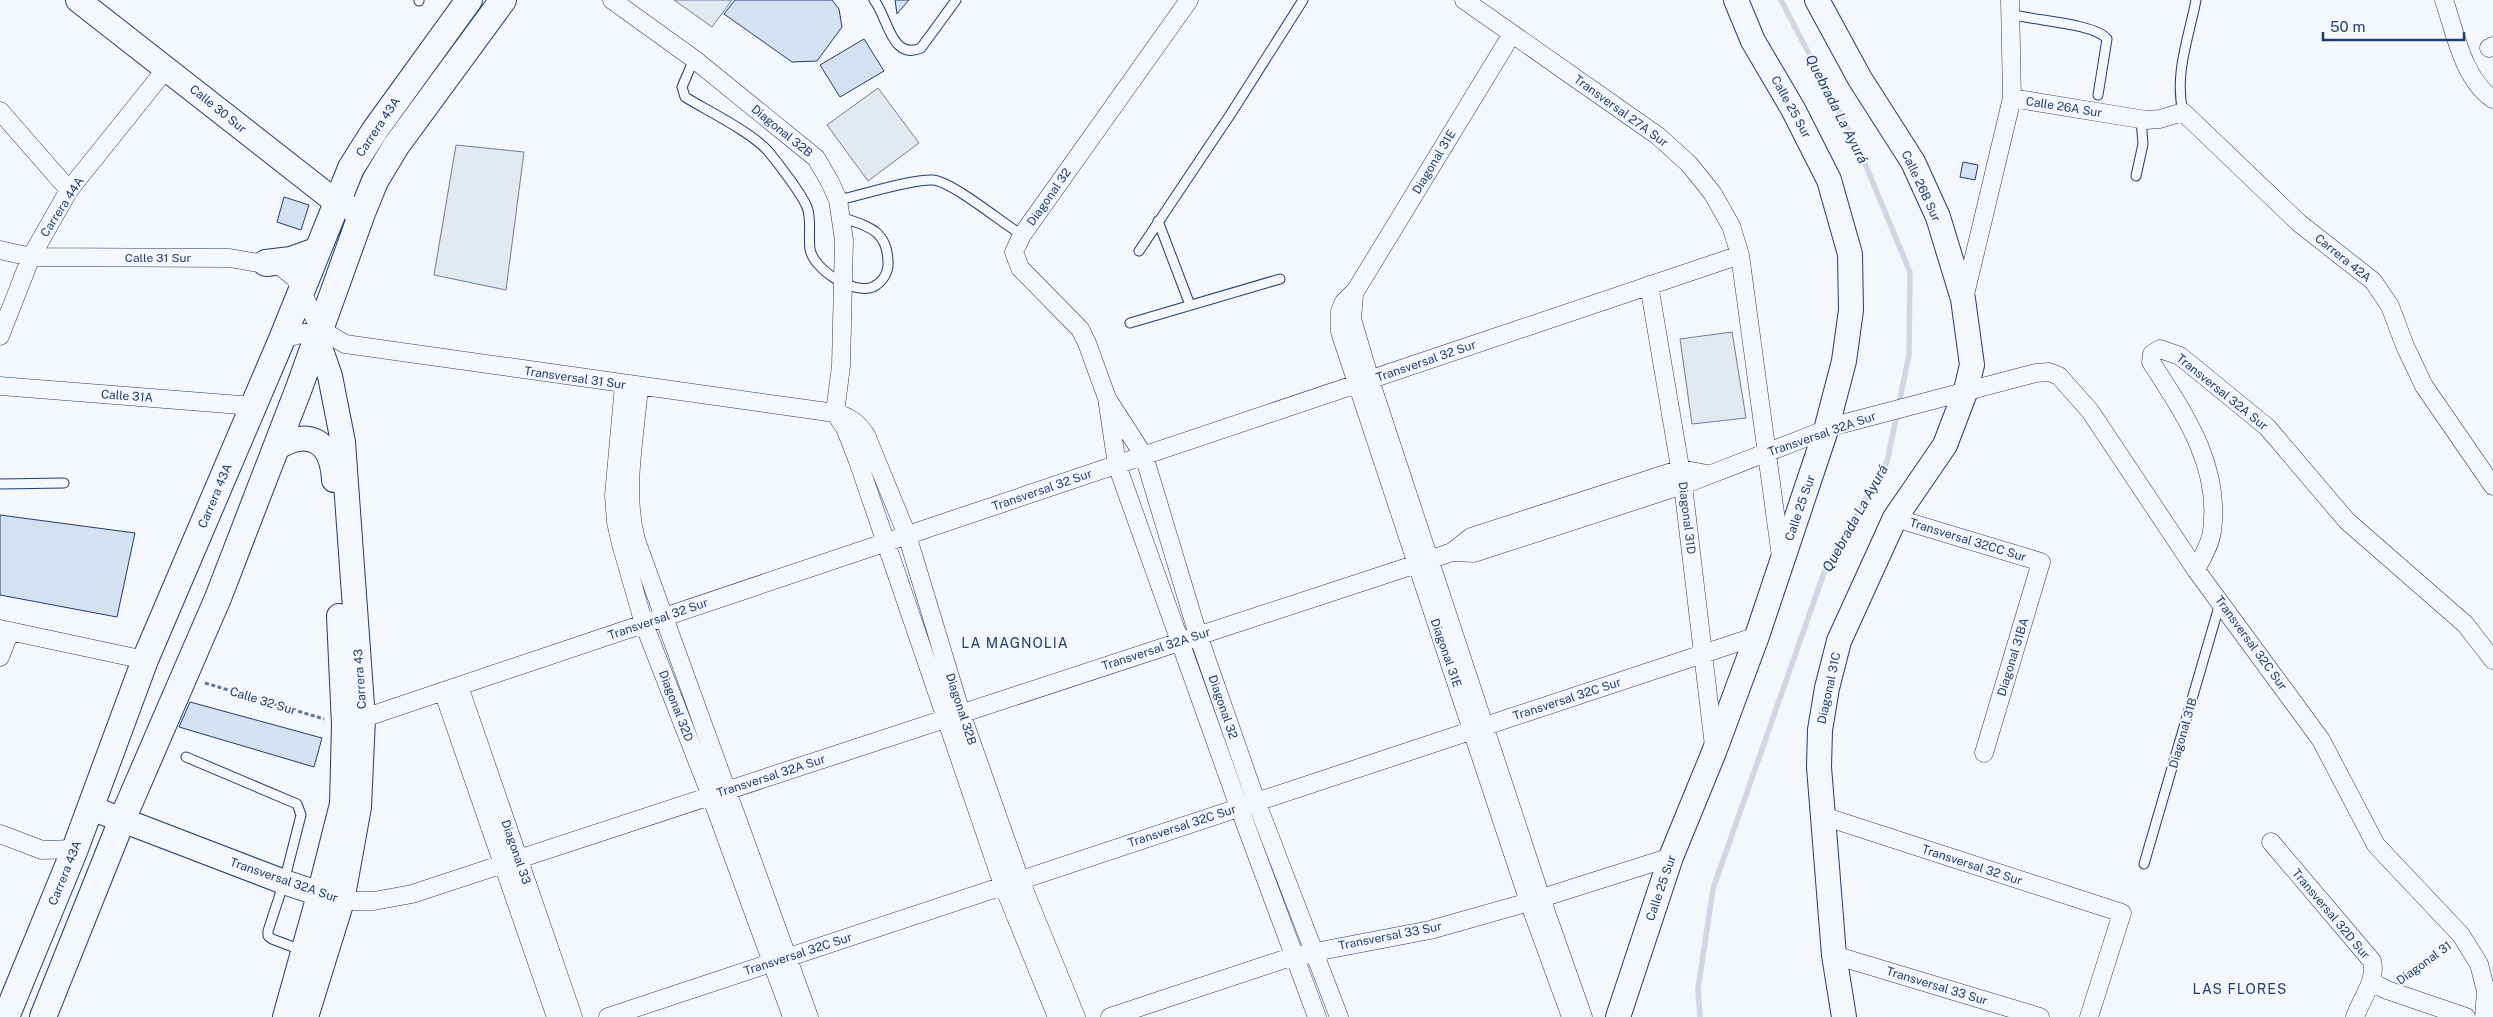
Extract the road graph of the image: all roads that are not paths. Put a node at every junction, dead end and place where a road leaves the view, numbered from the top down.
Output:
1 (78, 0) edge
2 (469, 0) edge
3 (503, 0) edge
4 (612, 0) edge
5 (874, 0) edge
6 (956, 0) edge
7 (1189, 0) edge
8 (1303, 0) edge
9 (1464, 0) edge
10 (1736, 0) edge
11 (1817, 0) edge
12 (2196, 0) edge
13 (2444, 0) edge
14 (2010, 7) edge
15 (1512, 34) junction
16 (694, 58) junction
17 (166, 68) junction
18 (2098, 95) dead end
19 (2012, 98) junction
20 (2493, 99) edge
21 (0, 111) edge
22 (2183, 112) junction
23 (2141, 120) junction
24 (2136, 176) dead end
25 (70, 190) junction
26 (336, 202) junction
27 (840, 209) junction
28 (362, 213) junction
29 (1158, 221) junction
30 (1022, 236) junction
31 (0, 250) edge
32 (316, 251) junction
33 (1138, 251) dead end
34 (1740, 255) junction
35 (31, 257) junction
36 (266, 263) junction
37 (1280, 279) dead end
38 (844, 285) junction
39 (1649, 286) junction
40 (301, 293) junction
41 (1963, 299) junction
42 (1190, 304) junction
43 (1130, 323) dead end
44 (318, 334) junction
45 (0, 336) edge
46 (282, 339) junction
47 (1363, 382) junction
48 (0, 386) edge
49 (632, 386) junction
50 (1958, 392) junction
51 (1107, 398) junction
52 (253, 406) junction
53 (835, 413) junction
54 (1835, 427) junction
55 (275, 449) junction
56 (1768, 451) junction
57 (1144, 456) junction
58 (1117, 465) junction
59 (1682, 477) junction
60 (64, 483) dead end
61 (0, 484) edge
62 (2493, 486) edge
63 (1895, 518) junction
64 (907, 536) junction
65 (884, 543) junction
66 (1782, 561) junction
67 (1422, 562) junction
68 (2041, 562) joint
69 (2196, 570) junction
70 (2220, 600) junction
71 (663, 618) junction
72 (644, 624) junction
73 (5, 630) edge
74 (1198, 635) junction
75 (1757, 636) junction
76 (1179, 641) junction
77 (1704, 654) junction
78 (0, 657) edge
79 (144, 660) junction
80 (2493, 660) edge
81 (451, 689) junction
82 (961, 713) junction
83 (944, 718) junction
84 (353, 722) junction
85 (1478, 728) junction
86 (1714, 752) junction
87 (1984, 753) dead end
88 (186, 757) dead end
89 (718, 793) junction
90 (1256, 801) junction
91 (1239, 807) junction
92 (91, 808) junction
93 (1823, 816) junction
94 (122, 820) junction
95 (0, 834) edge
96 (2270, 842) dead end
97 (75, 849) junction
98 (1671, 857) junction
99 (511, 862) junction
100 (2144, 864) dead end
101 (284, 882) junction
102 (1012, 883) junction
103 (330, 898) junction
104 (1535, 900) junction
105 (1314, 951) junction
106 (304, 952) junction
107 (1834, 955) junction
108 (1294, 956) junction
109 (779, 960) junction
110 (2379, 986) junction
111 (6, 1017) edge
112 (43, 1017) edge
113 (285, 1017) edge
114 (306, 1017) edge
115 (556, 1017) edge
116 (574, 1017) edge
117 (608, 1017) edge
118 (792, 1017) edge
119 (809, 1017) edge
120 (1058, 1017) edge
121 (1076, 1017) edge
122 (1110, 1017) edge
123 (1318, 1017) edge
124 (1339, 1017) edge
125 (1571, 1017) edge
126 (1583, 1017) edge
127 (1618, 1017) edge
128 (1844, 1017) edge
129 (2040, 1017) edge
130 (2089, 1017) edge
131 (2354, 1017) edge
132 (2466, 1017) edge
133 (2484, 1017) edge

1 - 17 main road, Calle 30 Sur
2 - 26 main road, Carrera 43A
3 - 28 main road, Carrera 43A
4 - 16 street, Diagonal 32B
5 - 6 lane
7 - 30 street, Diagonal 32
8 - 29 lane
9 - 15 street, Transversal 27A Sur
10 - 54 main road, Calle 25 Sur
11 - 41 main road, Calle 26B Sur
12 - 22 lane
13 - 20 street
14 - 18 lane
14 - 19 street, Calle 26A Sur
15 - 34 street, Transversal 27A Sur
15 - 47 street, Diagonal 31E
16 - 27 street, Diagonal 32B
16 - 38 lane
17 - 25 street, Carrera 44A
17 - 26 main road, Calle 30 Sur
19 - 23 street, Calle 26A Sur
19 - 41 street
21 - 25 street
22 - 23 street, Calle 26A Sur
22 - 62 street, Carrera 42A
23 - 24 lane
25 - 35 street, Carrera 44A
26 - 28 main road, Calle 30 Sur
26 - 32 main road, Carrera 43A
27 - 30 lane
27 - 38 street, Diagonal 32B
27 - 38 lane
28 - 44 main road, Carrera 43A
29 - 33 lane
29 - 42 lane
30 - 51 street, Diagonal 32
31 - 35 street, Calle 31 Sur
32 - 36 main road
32 - 40 main road, Carrera 43A
34 - 39 street, Transversal 32 Sur
34 - 56 street
35 - 36 street, Calle 31 Sur
35 - 45 street, Carrera 44A
36 - 40 street, Calle 31 Sur
37 - 42 lane
38 - 53 street, Diagonal 32B
39 - 47 street, Transversal 32 Sur
39 - 59 street, Diagonal 31D
40 - 44 street
40 - 46 main road, Carrera 43A
41 - 50 main road, Calle 26B Sur
42 - 43 lane
44 - 46 street
44 - 49 street, Transversal 31 Sur
44 - 55 main road, Carrera 43A
44 - 84 main road, Carrera 43
46 - 52 main road, Carrera 43A
47 - 57 street, Transversal 32 Sur
47 - 67 street, Diagonal 31E
48 - 52 street, Calle 31A
49 - 53 street, Transversal 31 Sur
49 - 71 street, Diagonal 32D
49 - 72 street, Diagonal 32D
50 - 54 street, Transversal 32A Sur
50 - 63 main road, Diagonal 31C
50 - 69 street, Transversal 32C Sur
51 - 57 street, Diagonal 32
51 - 58 street, Diagonal 32
52 - 79 main road, Carrera 43A
53 - 64 street, Diagonal 32B
53 - 65 street, Diagonal 32B
54 - 56 street, Transversal 32A Sur
54 - 66 main road, Calle 25 Sur
55 - 84 main road, Carrera 43
55 - 94 main road, Carrera 43A
56 - 59 street, Transversal 32A Sur
56 - 66 street
57 - 58 street, Transversal 32 Sur
57 - 74 street, Diagonal 32
58 - 64 street, Transversal 32 Sur
58 - 76 street, Diagonal 32
59 - 67 street, Transversal 32A Sur
59 - 77 street, Diagonal 31D
60 - 61 lane
63 - 68 street, Transversal 32CC Sur
63 - 93 main road, Diagonal 31C
64 - 65 street, Transversal 32 Sur
64 - 82 street, Diagonal 32B
65 - 71 street, Transversal 32 Sur
65 - 83 street, Diagonal 32B
66 - 75 main road, Calle 25 Sur
67 - 74 street, Transversal 32A Sur
67 - 85 street, Diagonal 31E
68 - 87 street, Diagonal 31BA
69 - 70 street, Transversal 32C Sur
69 - 80 street, Transversal 32A Sur
70 - 100 lane, Diagonal 31B
70 - 133 street, Transversal 32C Sur
71 - 72 street, Transversal 32 Sur
71 - 89 street, Diagonal 32D
72 - 81 street, Transversal 32 Sur
72 - 89 street, Diagonal 32D
73 - 78 street
73 - 79 street
74 - 76 street, Transversal 32A Sur
74 - 90 street, Diagonal 32
75 - 77 street, Transversal 32C Sur
75 - 86 main road, Calle 25 Sur
76 - 82 street, Transversal 32A Sur
76 - 91 street, Diagonal 32
77 - 85 street, Transversal 32C Sur
77 - 86 street, Diagonal 31D
79 - 92 main road, Carrera 43A
81 - 84 street, Transversal 32 Sur
81 - 99 street, Diagonal 33
82 - 83 street, Transversal 32A Sur
82 - 102 street, Diagonal 32B
83 - 89 street, Transversal 32A Sur
83 - 102 street, Diagonal 32B
84 - 103 main road, Carrera 43
85 - 90 street, Transversal 32C Sur
85 - 104 street, Diagonal 31E
86 - 98 main road, Calle 25 Sur
88 - 101 lane
89 - 99 street, Transversal 32A Sur
89 - 109 street, Diagonal 32D
90 - 91 street, Transversal 32C Sur
90 - 105 street, Diagonal 32
91 - 102 street, Transversal 32C Sur
91 - 108 street, Diagonal 32
92 - 94 main road, Transversal 32A Sur
92 - 97 main road, Carrera 43A
93 - 107 main road, Diagonal 31C
93 - 130 street, Transversal 32 Sur
94 - 101 main road, Transversal 32A Sur
94 - 112 main road, Carrera 43A
95 - 97 street
96 - 110 street, Transversal 32D Sur
97 - 111 main road, Carrera 43A
98 - 104 street, Transversal 33 Sur
98 - 127 main road, Calle 25 Sur
99 - 103 street, Transversal 32A Sur
99 - 115 street, Diagonal 33
99 - 116 street, Diagonal 33
101 - 103 main road, Transversal 32A Sur
101 - 106 lane
102 - 109 street, Transversal 32C Sur
102 - 120 street, Diagonal 32B
102 - 121 street, Diagonal 32B
103 - 106 main road, Carrera 43
103 - 114 main road, Carrera 43
104 - 105 street, Transversal 33 Sur
104 - 125 street, Diagonal 31E
104 - 126 street, Diagonal 31E
105 - 108 street, Transversal 33 Sur
105 - 124 street, Diagonal 32
106 - 113 main road, Carrera 43
107 - 128 main road, Diagonal 31C
107 - 129 street, Transversal 33 Sur
108 - 122 street, Transversal 33 Sur
108 - 123 street, Diagonal 32
109 - 117 street, Transversal 32C Sur
109 - 118 street, Diagonal 32D
109 - 119 street, Diagonal 32D
110 - 131 street
110 - 132 street

